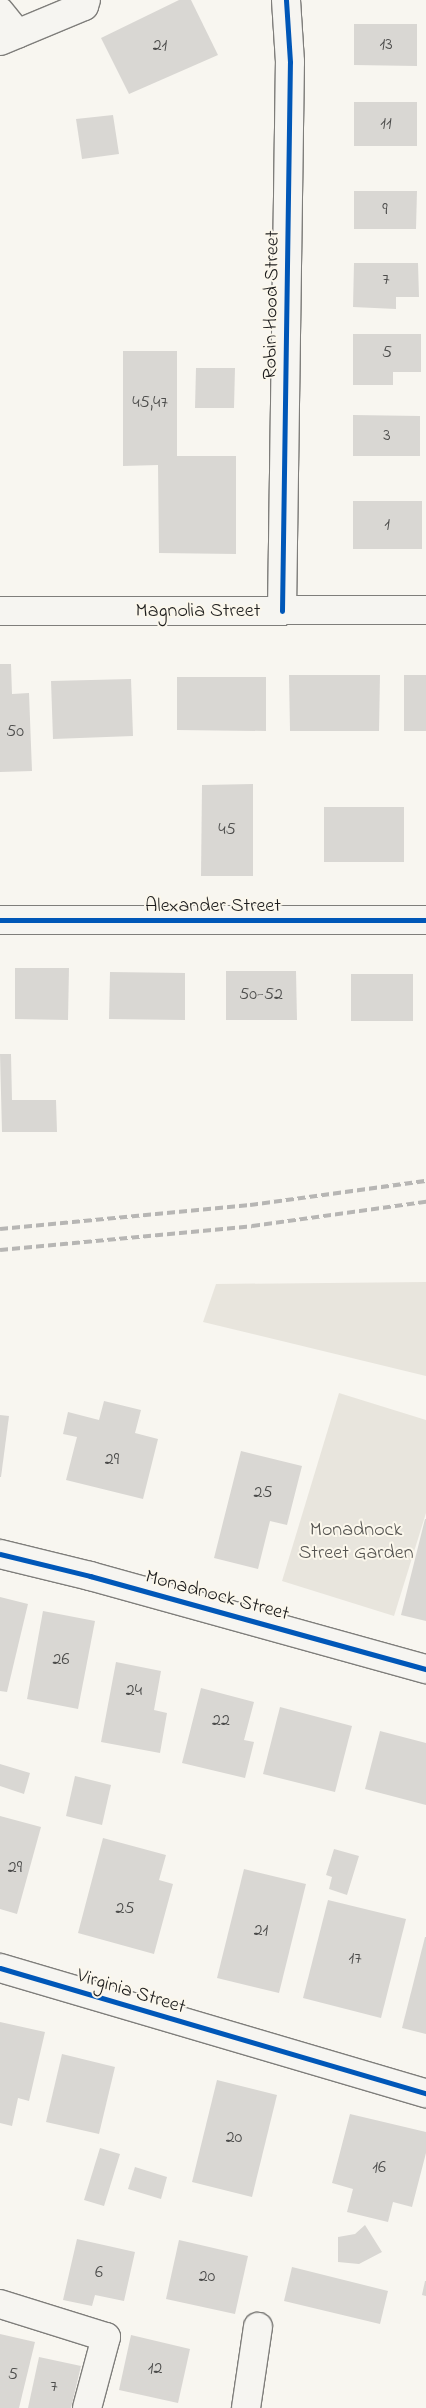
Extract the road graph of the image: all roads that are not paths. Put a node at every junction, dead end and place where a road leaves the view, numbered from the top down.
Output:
1 (86, 0) edge
2 (286, 0) edge
3 (0, 12) edge
4 (9, 38) edge
5 (426, 610) edge
6 (0, 611) edge
7 (282, 611) junction
8 (0, 920) edge
9 (426, 920) edge
10 (0, 1554) edge
11 (426, 1669) edge
12 (0, 1968) edge
13 (426, 2093) edge
14 (0, 2304) edge
15 (258, 2327) dead end
16 (87, 2408) edge
17 (246, 2408) edge

1 - 4 street
2 - 7 street, Robin Hood Street
3 - 4 street
5 - 7 street, Magnolia Street
6 - 7 street, Magnolia Street
8 - 9 street, Alexander Street
10 - 11 street, Monadnock Street
12 - 13 street, Virginia Street
14 - 16 street
15 - 17 street

